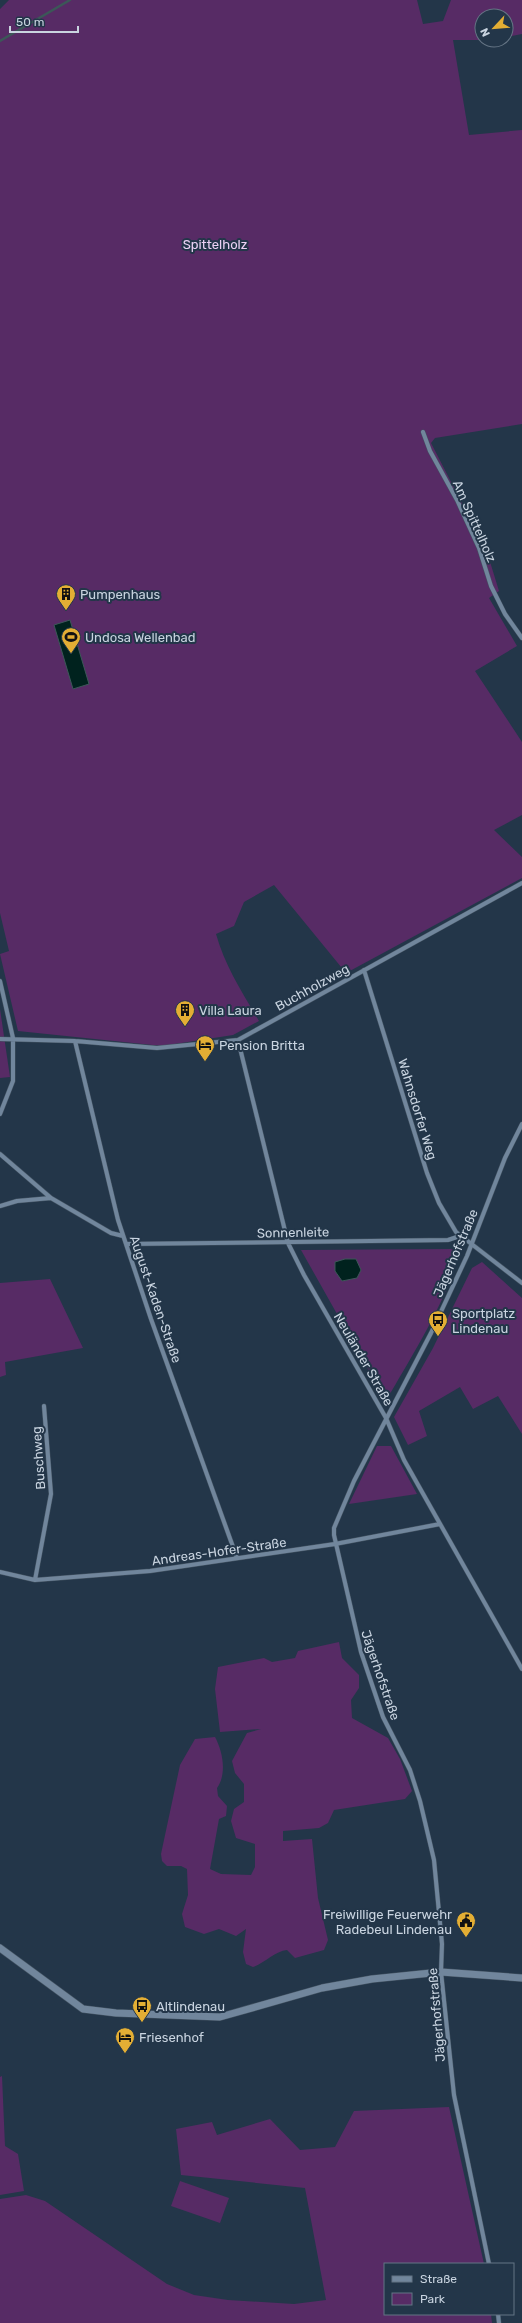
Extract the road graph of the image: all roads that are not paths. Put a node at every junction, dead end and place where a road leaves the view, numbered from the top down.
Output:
1 (423, 432) dead end
2 (522, 638) edge
3 (522, 883) edge
4 (364, 970) junction
5 (0, 981) edge
6 (13, 1038) junction
7 (0, 1039) edge
8 (238, 1040) junction
9 (75, 1041) junction
10 (0, 1114) edge
11 (522, 1124) edge
12 (0, 1154) edge
13 (51, 1198) junction
14 (0, 1206) edge
15 (123, 1236) junction
16 (460, 1236) junction
17 (288, 1242) junction
18 (126, 1244) junction
19 (470, 1244) junction
20 (522, 1283) edge
21 (44, 1406) dead end
22 (386, 1418) junction
23 (440, 1524) junction
24 (335, 1544) junction
25 (237, 1558) junction
26 (0, 1572) edge
27 (35, 1580) junction
28 (522, 1669) edge
29 (0, 1948) edge
30 (441, 1972) junction
31 (522, 1978) edge
32 (489, 2263) edge

1 - 2 street, Am Spittelholz
3 - 4 street, Buchholzweg
4 - 8 street, Buchholzweg
4 - 16 street, Wahnsdorfer Weg
5 - 6 street
6 - 7 street, Buchholzweg
6 - 9 street, Buchholzweg
6 - 10 street
8 - 9 street, Buchholzweg
8 - 17 street, Neuländer Straße
9 - 15 street, August-Kaden-Straße
11 - 19 street, Jägerhofstraße
12 - 13 street
13 - 14 street
13 - 15 street
15 - 18 street, August-Kaden-Straße
16 - 17 street, Sonnenleite
16 - 19 street, Wahnsdorfer Weg
17 - 18 street, Sonnenleite
17 - 22 street, Neuländer Straße
18 - 25 street, August-Kaden-Straße
19 - 20 street
19 - 22 street, Jägerhofstraße
21 - 27 street, Buschweg
22 - 23 street, Neuländer Straße
22 - 24 street, Jägerhofstraße
23 - 24 street, Andreas-Hofer-Straße
23 - 28 street, Neuländer Straße
24 - 25 street, Andreas-Hofer-Straße
24 - 30 street, Jägerhofstraße
25 - 27 street, Andreas-Hofer-Straße
26 - 27 street, Andreas-Hofer-Straße
29 - 30 street
30 - 31 street
30 - 32 street, Jägerhofstraße

